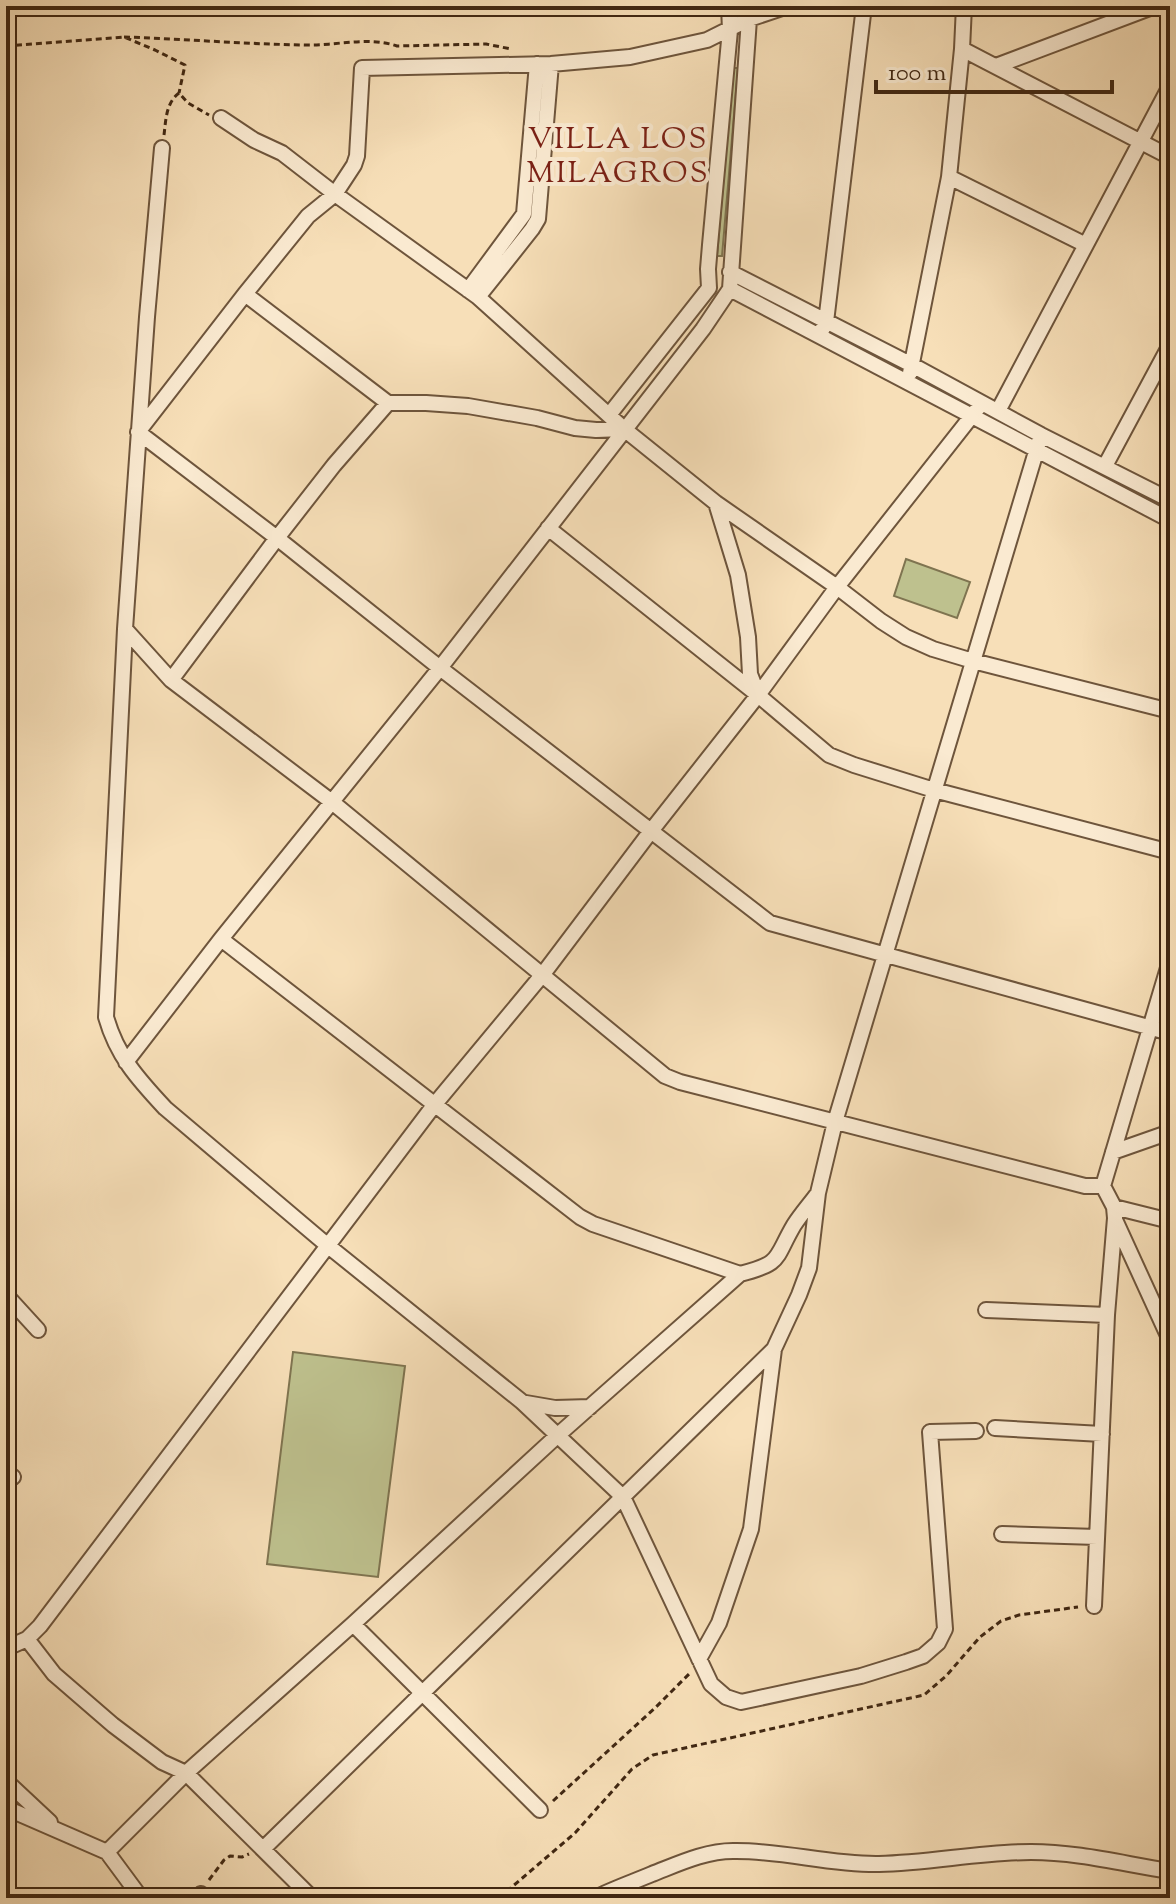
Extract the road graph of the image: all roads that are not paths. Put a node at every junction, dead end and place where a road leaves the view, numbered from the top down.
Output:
1 (729, 6) edge
2 (788, 6) edge
3 (864, 6) edge
4 (964, 6) edge
5 (1155, 6) edge
6 (748, 12) edge
7 (730, 30) junction
8 (962, 49) junction
9 (544, 64) junction
10 (996, 66) junction
11 (1170, 86) edge
12 (221, 118) road end
13 (1141, 141) junction
14 (162, 148) road end
15 (1170, 157) edge
16 (949, 177) junction
17 (335, 194) junction
18 (1086, 245) junction
19 (730, 272) junction
20 (730, 289) junction
21 (245, 294) junction
22 (473, 294) junction
23 (823, 329) junction
24 (1170, 345) edge
25 (912, 365) junction
26 (909, 382) junction
27 (388, 403) junction
28 (977, 409) junction
29 (998, 411) junction
30 (609, 415) junction
31 (624, 429) junction
32 (138, 432) junction
33 (1041, 435) junction
34 (1036, 451) junction
35 (1105, 466) junction
36 (1170, 500) edge
37 (716, 503) junction
38 (1170, 520) edge
39 (548, 528) junction
40 (277, 538) junction
41 (837, 587) junction
42 (125, 629) junction
43 (973, 661) junction
44 (440, 668) junction
45 (171, 680) junction
46 (758, 695) junction
47 (1170, 711) edge
48 (934, 790) junction
49 (332, 802) junction
50 (651, 831) junction
51 (1170, 852) edge
52 (221, 939) junction
53 (885, 955) junction
54 (1170, 961) edge
55 (543, 974) junction
56 (1151, 1027) junction
57 (1170, 1033) edge
58 (126, 1062) junction
59 (435, 1104) junction
60 (835, 1122) junction
61 (1170, 1132) edge
62 (1113, 1152) junction
63 (1103, 1186) junction
64 (818, 1193) junction
65 (1114, 1212) junction
66 (1170, 1221) edge
67 (327, 1245) junction
68 (740, 1274) junction
69 (6, 1295) edge
70 (986, 1310) dead end
71 (1163, 1312) edge
72 (1107, 1315) junction
73 (38, 1330) dead end
74 (1170, 1340) edge
75 (774, 1349) junction
76 (521, 1401) junction
77 (590, 1407) junction
78 (995, 1428) dead end
79 (976, 1431) dead end
80 (1102, 1434) junction
81 (558, 1435) junction
82 (623, 1497) junction
83 (1002, 1534) dead end
84 (1097, 1537) junction
85 (1094, 1606) road end
86 (353, 1624) junction
87 (27, 1639) junction
88 (6, 1651) edge
89 (699, 1659) junction
90 (423, 1693) junction
91 (186, 1773) junction
92 (6, 1781) edge
93 (6, 1808) edge
94 (540, 1810) road end
95 (57, 1829) junction
96 (264, 1848) junction
97 (107, 1852) junction
98 (1170, 1871) edge
99 (141, 1898) edge
100 (312, 1898) edge
101 (595, 1898) edge

1 - 7 street
2 - 6 street
3 - 23 street
4 - 8 street
5 - 10 street
6 - 7 street
6 - 19 street
7 - 9 street
7 - 30 street
8 - 10 street
8 - 16 street
9 - 17 street
9 - 22 street
10 - 13 street
11 - 13 street
12 - 17 street
13 - 15 street
13 - 18 street
14 - 32 street
16 - 18 street
16 - 25 street
17 - 21 street
17 - 22 street
18 - 29 street
19 - 20 street
19 - 23 street
20 - 23 street
20 - 31 street
21 - 27 street
21 - 32 street
22 - 30 street
23 - 25 street
23 - 26 street
24 - 35 street
25 - 26 street
25 - 28 street
26 - 28 street
27 - 31 street
27 - 40 street
28 - 29 street
28 - 34 street
28 - 41 street
29 - 33 street
30 - 31 street
31 - 37 street
31 - 39 street
32 - 40 street
32 - 42 street
33 - 34 street
33 - 35 street
34 - 38 street
34 - 43 street
35 - 36 street
37 - 41 street
37 - 46 street
39 - 44 street
39 - 46 street
40 - 44 street
40 - 45 street
41 - 43 street
41 - 46 street
42 - 45 street
42 - 58 street
43 - 47 street
43 - 48 street
44 - 49 street
44 - 50 street
45 - 49 street
46 - 48 street
46 - 50 street
48 - 51 street
48 - 53 street
49 - 52 street
49 - 55 street
50 - 53 street
50 - 55 street
52 - 58 street
52 - 59 street
53 - 56 street
53 - 60 street
54 - 56 street
55 - 59 street
55 - 60 street
56 - 57 street
56 - 62 street
58 - 67 street
59 - 67 street
59 - 68 street
60 - 63 street
60 - 64 street
61 - 62 street
62 - 63 street
63 - 65 street
64 - 68 street
64 - 75 street
65 - 66 street
65 - 71 street
65 - 72 street
67 - 76 street
67 - 87 street
68 - 77 street
69 - 73 street
70 - 72 street
71 - 74 street
72 - 80 street
75 - 82 street
75 - 89 street
76 - 77 street
76 - 81 street
77 - 81 street
78 - 80 street
79 - 89 street
80 - 84 street
81 - 82 street
81 - 86 street
82 - 89 street
82 - 90 street
83 - 84 street
84 - 85 street
86 - 90 street
86 - 91 street
87 - 88 street
87 - 91 street
90 - 94 street
90 - 96 street
91 - 96 street
91 - 97 street
92 - 95 street
93 - 95 street
95 - 97 street
96 - 100 street
97 - 99 street
98 - 101 street

